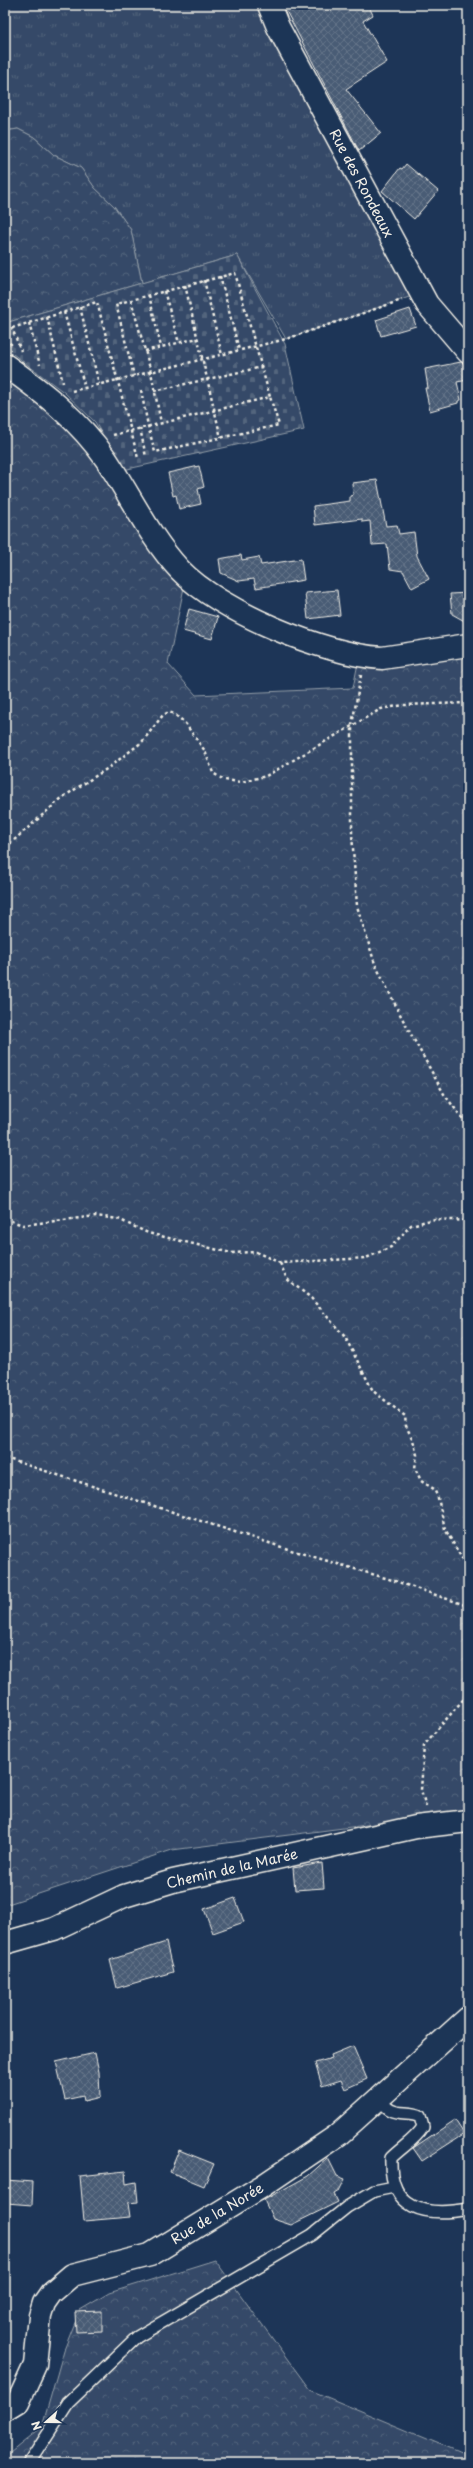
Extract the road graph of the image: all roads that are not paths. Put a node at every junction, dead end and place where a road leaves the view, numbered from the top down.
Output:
1 (269, 5) edge
2 (468, 352) edge
3 (13, 358) edge
4 (468, 645) edge
5 (468, 1821) edge
6 (5, 1943) edge
7 (468, 2018) edge
8 (378, 2098) junction
9 (394, 2187) junction
10 (468, 2209) edge
11 (5, 2410) edge
12 (29, 2463) edge

1 - 2 street, Rue des Rondeaux
3 - 4 street
5 - 6 street, Chemin de la Marée
7 - 8 street, Rue de la Norée
8 - 9 lane
8 - 11 street, Rue de la Norée
9 - 10 lane
9 - 12 lane

